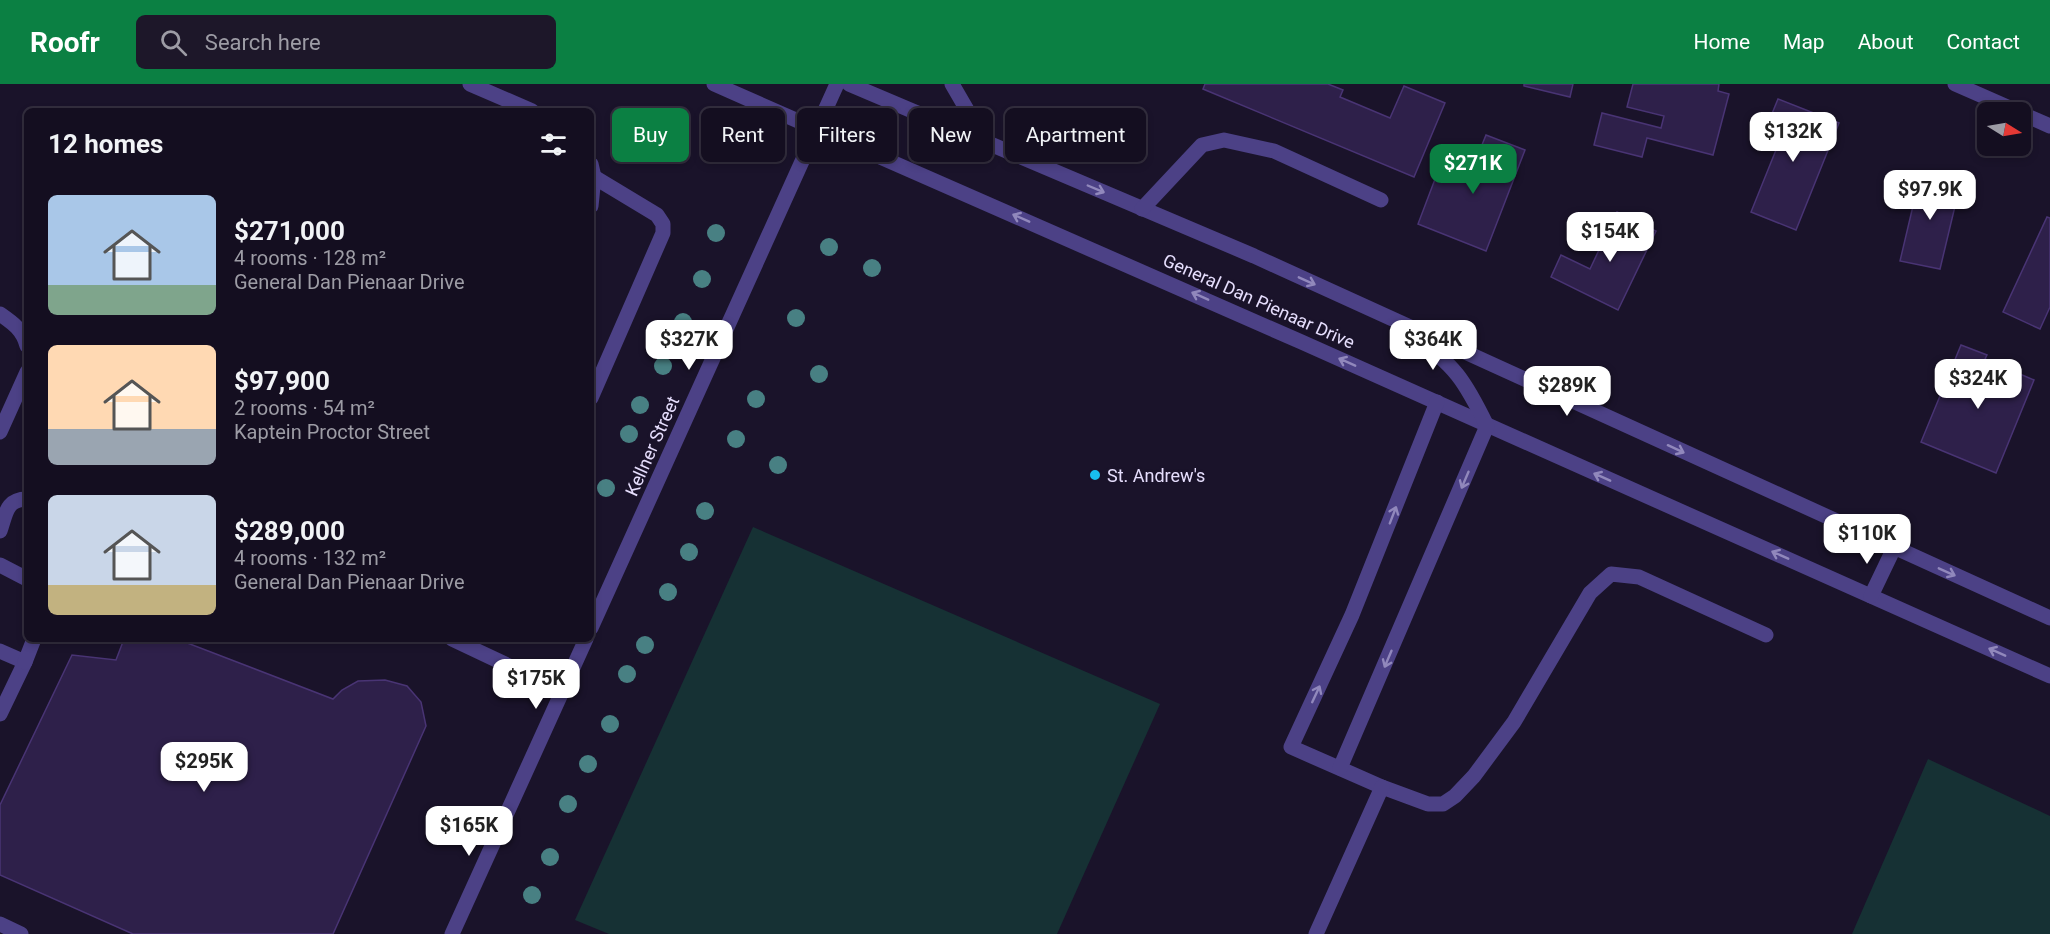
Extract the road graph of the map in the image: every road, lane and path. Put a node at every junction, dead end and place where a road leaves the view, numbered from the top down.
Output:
1 (470, 84) edge
2 (714, 84) edge
3 (837, 84) edge
4 (849, 84) edge
5 (952, 84) edge
6 (1955, 84) edge
7 (1995, 102) edge
8 (525, 108) edge
9 (826, 108) edge
10 (966, 108) edge
11 (909, 109) edge
12 (2031, 118) edge
13 (797, 121) edge
14 (2050, 126) edge
15 (993, 144) edge
16 (801, 162) edge
17 (892, 162) edge
18 (594, 171) edge
19 (1381, 200) dead end
20 (1142, 208) junction
21 (0, 314) edge
22 (1380, 314) junction
23 (24, 336) edge
24 (24, 379) edge
25 (594, 391) edge
26 (1437, 402) junction
27 (1487, 426) junction
28 (0, 432) edge
29 (24, 498) edge
30 (0, 531) edge
31 (1894, 548) junction
32 (0, 565) edge
33 (24, 577) edge
34 (1871, 596) junction
35 (2050, 618) edge
36 (594, 620) edge
37 (1766, 635) dead end
38 (33, 642) edge
39 (458, 642) edge
40 (585, 642) edge
41 (0, 651) edge
42 (25, 662) junction
43 (2050, 676) edge
44 (562, 691) junction
45 (0, 714) edge
46 (1340, 768) junction
47 (1382, 788) junction
48 (0, 924) edge
49 (21, 934) edge
50 (452, 934) edge
51 (1316, 934) edge

1 - 8 street
2 - 13 street, General Dan Pienaar Drive
3 - 9 street, Kellner Street
4 - 11 street, General Dan Pienaar Drive
5 - 10 street
6 - 7 street
12 - 14 street
15 -> 20 street, General Dan Pienaar Drive
16 - 36 street, Kellner Street
26 -> 17 street, General Dan Pienaar Drive
18 - 25 street
19 - 20 street
20 -> 22 street, General Dan Pienaar Drive
21 - 23 street
22 - 27 street
22 -> 31 street, General Dan Pienaar Drive
24 - 28 street
26 - 27 street, General Dan Pienaar Drive
46 -> 26 street
34 -> 27 street, General Dan Pienaar Drive
27 -> 46 street
29 - 30 street
31 - 34 street
31 -> 35 street, General Dan Pienaar Drive
32 - 33 street
43 -> 34 street, General Dan Pienaar Drive
37 - 47 street
38 - 42 street
39 - 44 street
40 - 44 street
41 - 42 street
42 - 45 street
44 - 50 street
46 - 47 street
47 - 51 street
48 - 49 street

